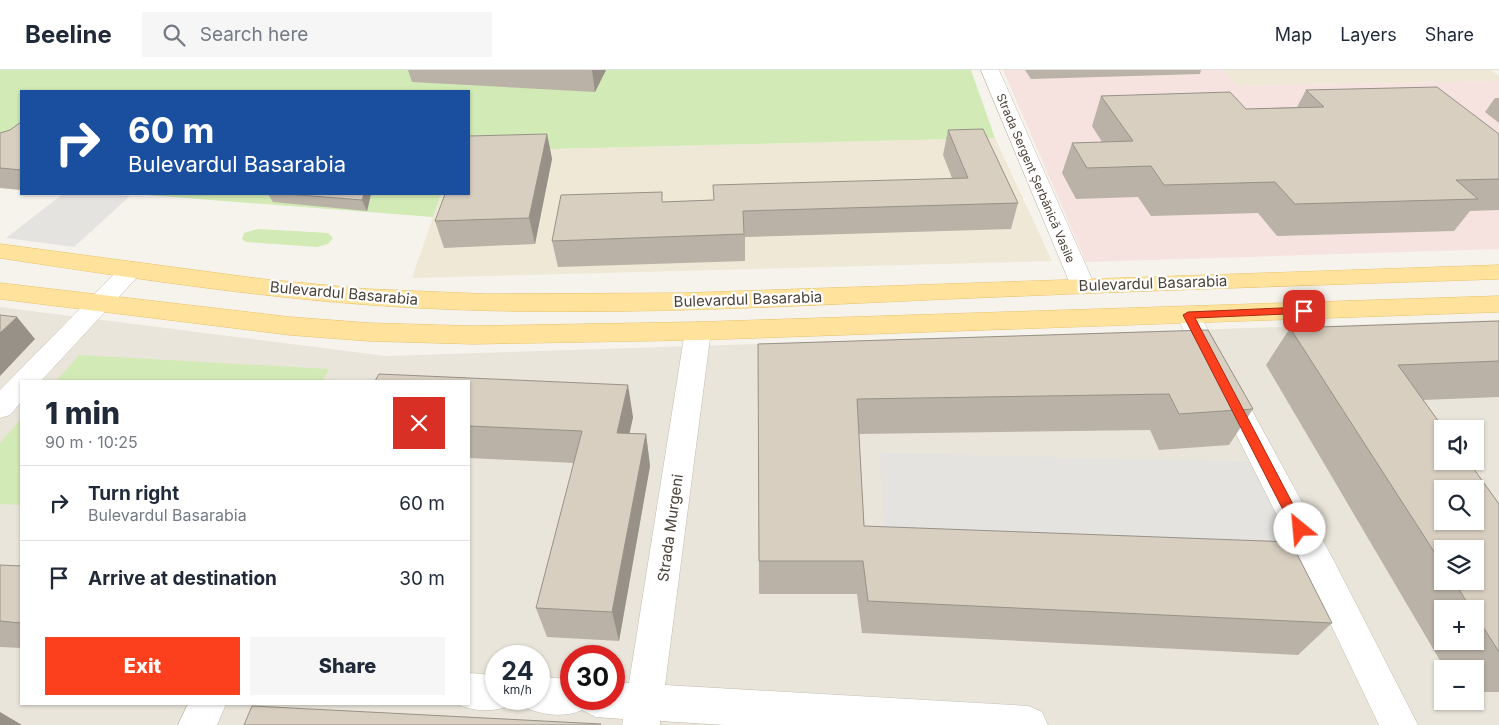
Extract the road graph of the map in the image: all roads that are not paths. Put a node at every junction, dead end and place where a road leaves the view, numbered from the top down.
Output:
1 (990, 70) edge
2 (0, 251) edge
3 (132, 270) junction
4 (1499, 272) edge
5 (1083, 286) junction
6 (0, 291) edge
7 (97, 303) junction
8 (1499, 304) edge
9 (1188, 315) junction
10 (698, 332) junction
11 (26, 380) edge
12 (20, 386) edge
13 (0, 408) edge
14 (470, 691) edge
15 (485, 692) edge
16 (207, 705) edge
17 (625, 708) edge
18 (643, 713) edge
19 (197, 725) edge
20 (1029, 725) edge
21 (1399, 725) edge

1 - 5 street, Strada Sergent Șerbănică Vasile
2 - 3 main road, Bulevardul Basarabia
3 - 5 main road, Bulevardul Basarabia
3 - 7 street
4 - 5 main road, Bulevardul Basarabia
6 - 7 main road, Bulevardul Basarabia
7 - 10 main road, Bulevardul Basarabia
7 - 11 street
8 - 9 main road, Bulevardul Basarabia
9 - 10 main road, Bulevardul Basarabia
9 - 21 street
10 - 18 street, Strada Murgeni
12 - 13 street
14 - 15 street
16 - 19 street
17 - 18 street
18 - 20 street

